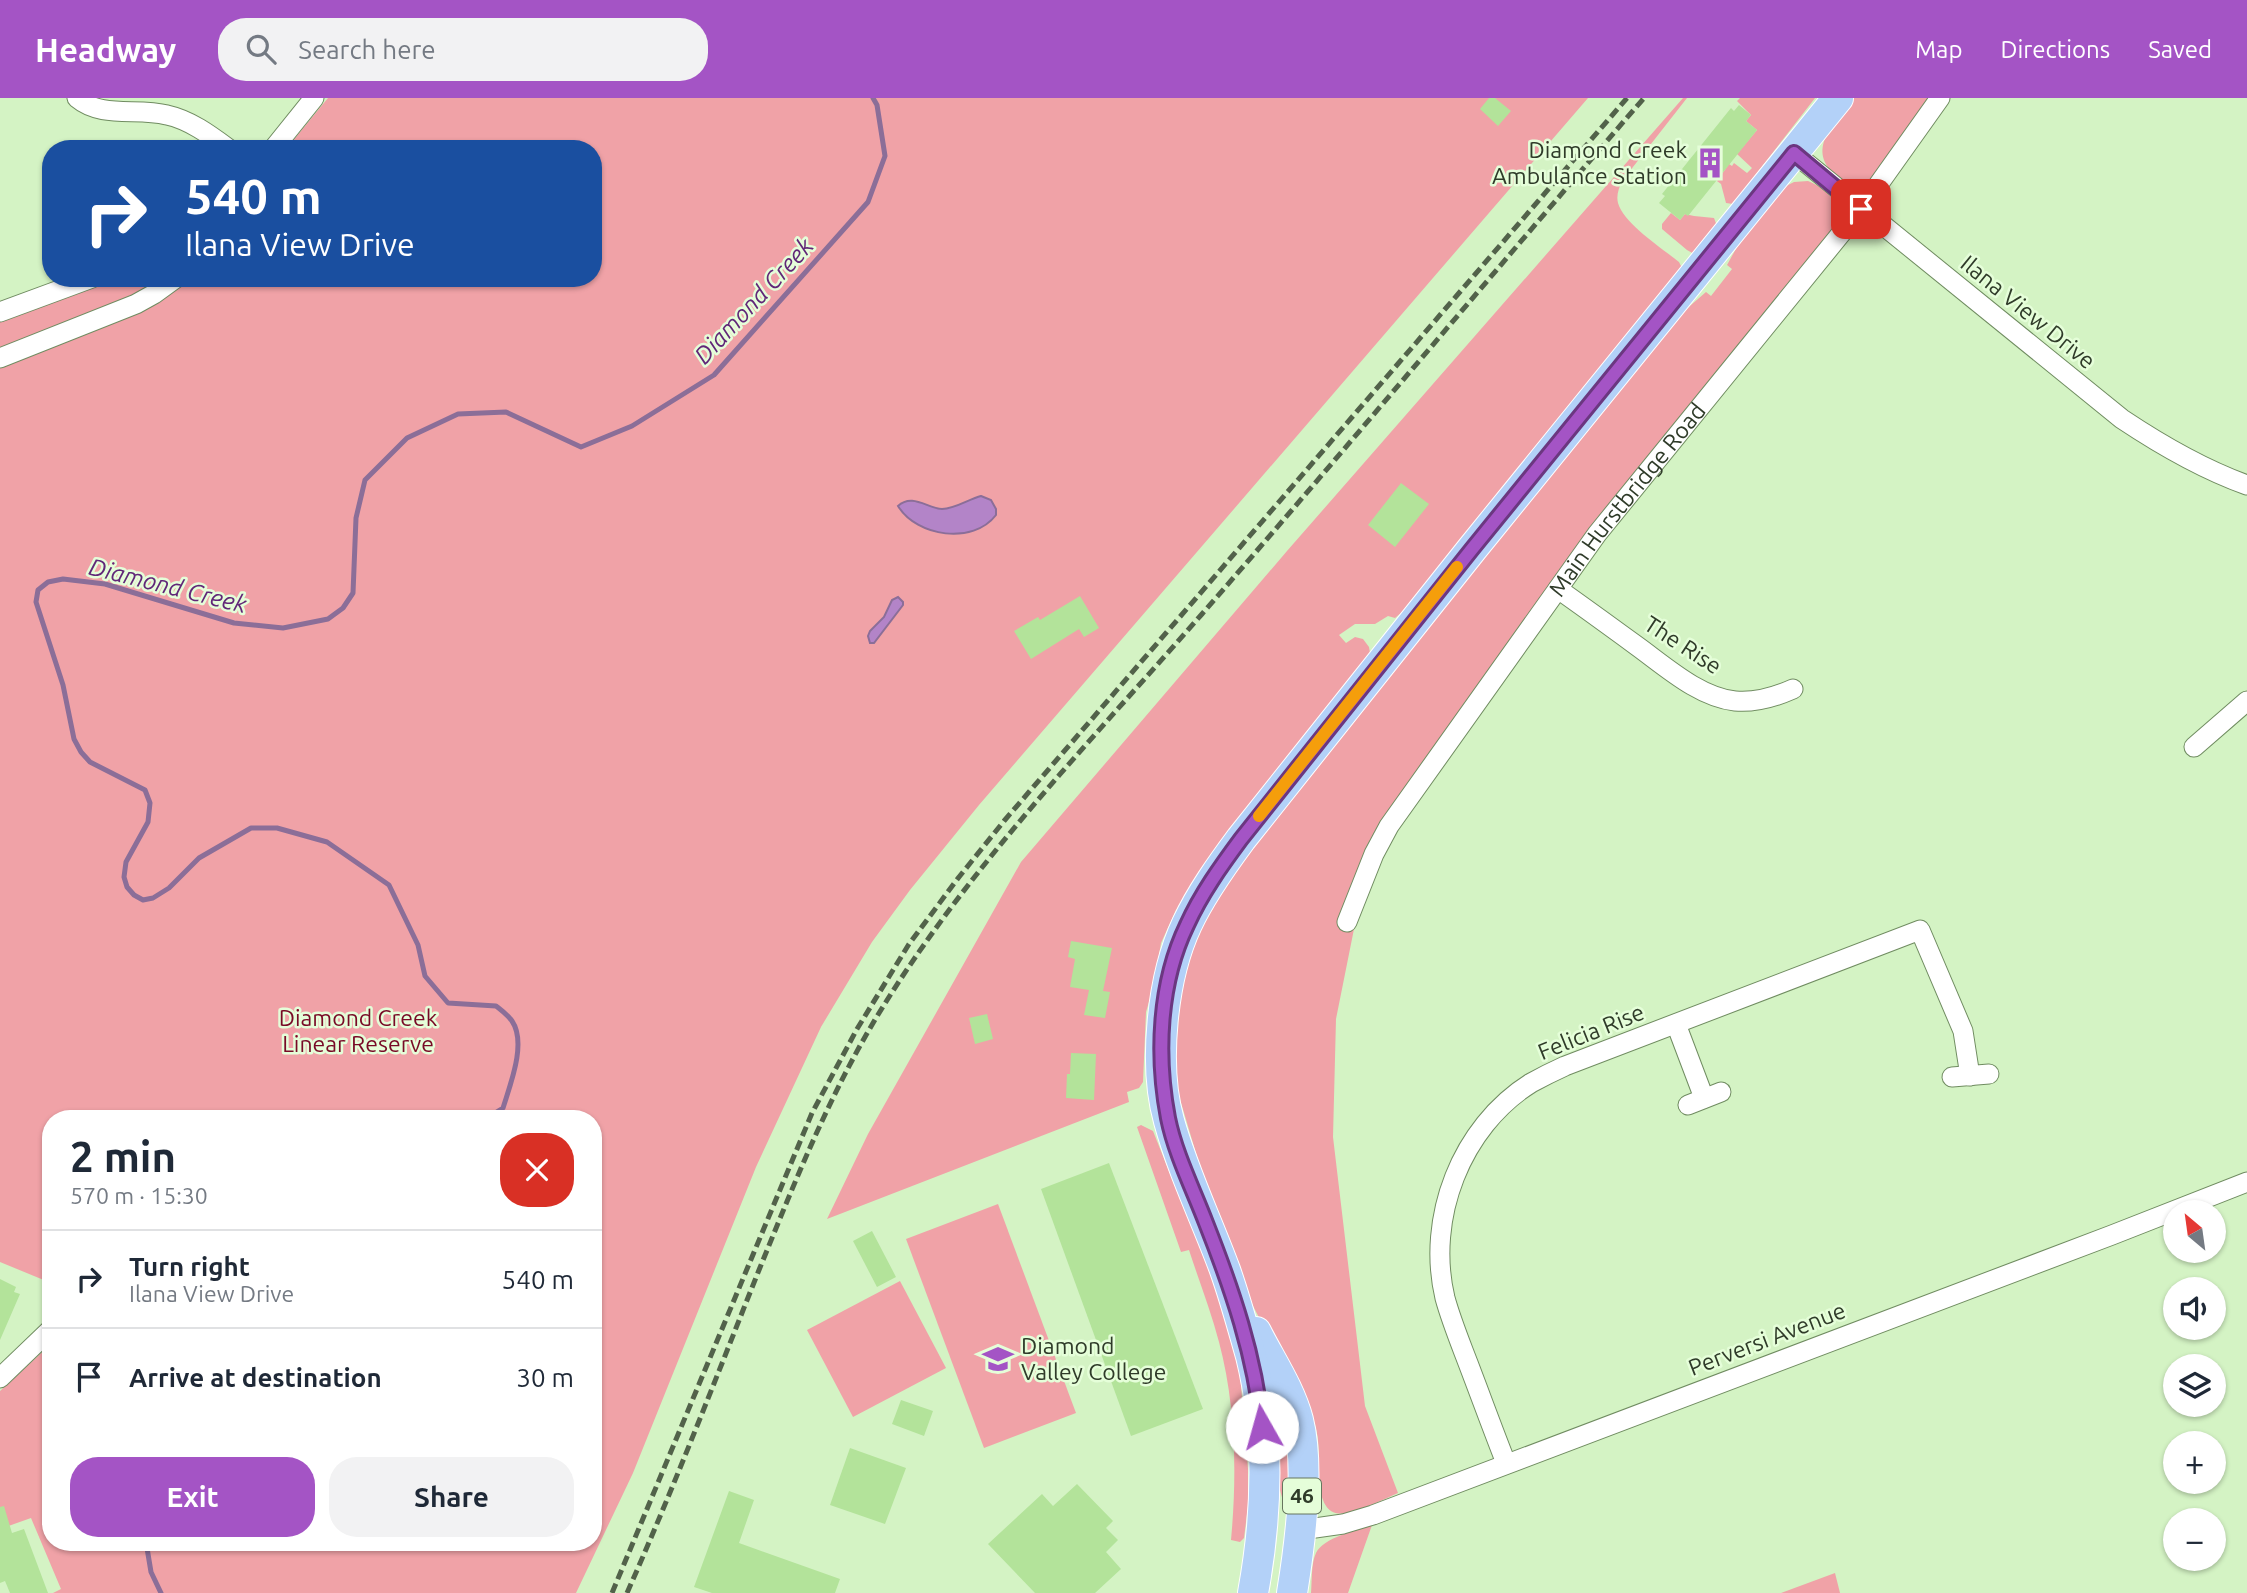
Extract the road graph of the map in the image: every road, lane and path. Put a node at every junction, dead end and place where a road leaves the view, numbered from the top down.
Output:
1 (77, 98) edge
2 (314, 98) edge
3 (1838, 98) edge
4 (1940, 98) edge
5 (217, 140) edge
6 (280, 140) edge
7 (1794, 153) junction
8 (1861, 209) junction
9 (68, 287) edge
10 (160, 287) edge
11 (0, 312) edge
12 (0, 358) edge
13 (2247, 485) edge
14 (1558, 589) junction
15 (1793, 689) dead end
16 (2247, 701) edge
17 (2194, 747) dead end
18 (1347, 922) dead end
19 (1676, 1024) junction
20 (1971, 1075) dead end
21 (1704, 1098) dead end
22 (2247, 1182) edge
23 (1225, 1272) junction
24 (42, 1338) edge
25 (0, 1378) edge
26 (1506, 1463) junction
27 (1301, 1530) junction
28 (1263, 1534) junction
29 (1253, 1593) edge
30 (1292, 1593) edge

1 - 5 street
2 - 6 street
3 - 7 main road, 46
4 - 8 street, Main Hurstbridge Road
7 - 8 street, Ilana View Drive
7 - 23 main road, 46
8 - 13 street, Ilana View Drive
8 - 14 street, Main Hurstbridge Road
9 - 11 street
10 - 12 street
14 - 15 street, The Rise
14 - 18 street, Main Hurstbridge Road
16 - 17 street
19 - 20 street, Felicia Rise
19 - 21 street
19 - 26 street, Felicia Rise
22 - 26 street, Perversi Avenue
23 - 27 main road, 46
23 - 28 main road, 46
24 - 25 street
26 - 27 street, Perversi Avenue
27 - 28 main road
27 - 30 main road, 46
28 - 29 main road, 46

